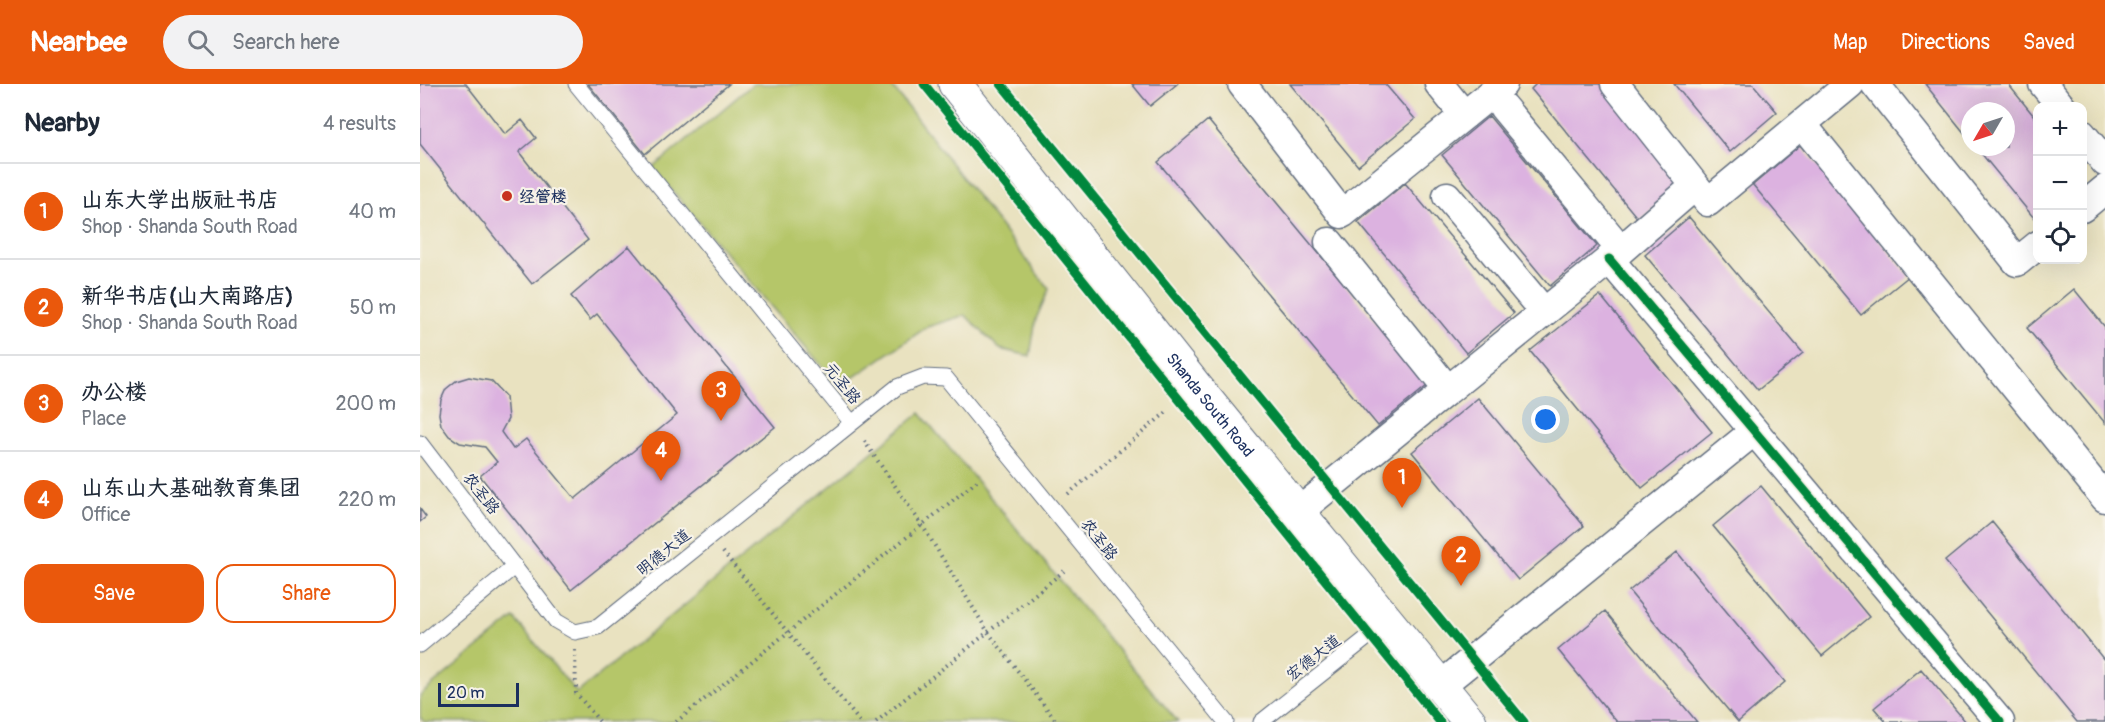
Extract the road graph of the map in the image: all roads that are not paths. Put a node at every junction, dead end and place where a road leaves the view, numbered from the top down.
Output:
1 (576, 84) edge
2 (955, 84) edge
3 (1242, 84) edge
4 (1439, 84) edge
5 (1615, 84) edge
6 (1850, 84) edge
7 (1875, 84) edge
8 (2043, 84) edge
9 (1503, 96) edge
10 (2058, 102) edge
11 (1464, 115) junction
12 (1802, 124) junction
13 (2087, 140) edge
14 (2105, 162) edge
15 (1695, 186) junction
16 (2105, 189) edge
17 (1447, 196) dead end
18 (2087, 204) edge
19 (1329, 242) dead end
20 (2033, 248) edge
21 (1615, 254) junction
22 (1544, 312) junction
23 (946, 378) joint
24 (1448, 390) junction
25 (852, 423) junction
26 (1753, 432) junction
27 (420, 442) edge
28 (2105, 498) edge
29 (1298, 512) junction
30 (515, 566) junction
31 (1387, 622) junction
32 (420, 645) edge
33 (1440, 686) junction
34 (1226, 722) edge
35 (1261, 722) edge
36 (1470, 722) edge
37 (2000, 722) edge

1 - 25 lane, 元圣路
2 - 29 main road, Shanda South Road
3 - 11 street
4 - 11 street
5 - 15 street
6 - 12 street
7 - 20 street
8 - 10 street
9 - 11 street
9 - 21 street
12 - 15 street
12 - 28 street
13 - 14 street
15 - 21 street
16 - 18 street
17 - 22 street
19 - 24 street
21 - 22 street
21 - 26 street
22 - 24 street
23 - 25 lane, 明德大道
23 - 34 lane, 农圣路
24 - 29 street
25 - 30 lane, 明德大道
26 - 33 street
26 - 37 street
27 - 30 lane, 农圣路
29 - 31 main road, Shanda South Road
30 - 32 lane
31 - 33 main road, Shanda South Road
31 - 35 lane, 宏德大道
33 - 36 main road, Shanda South Road

